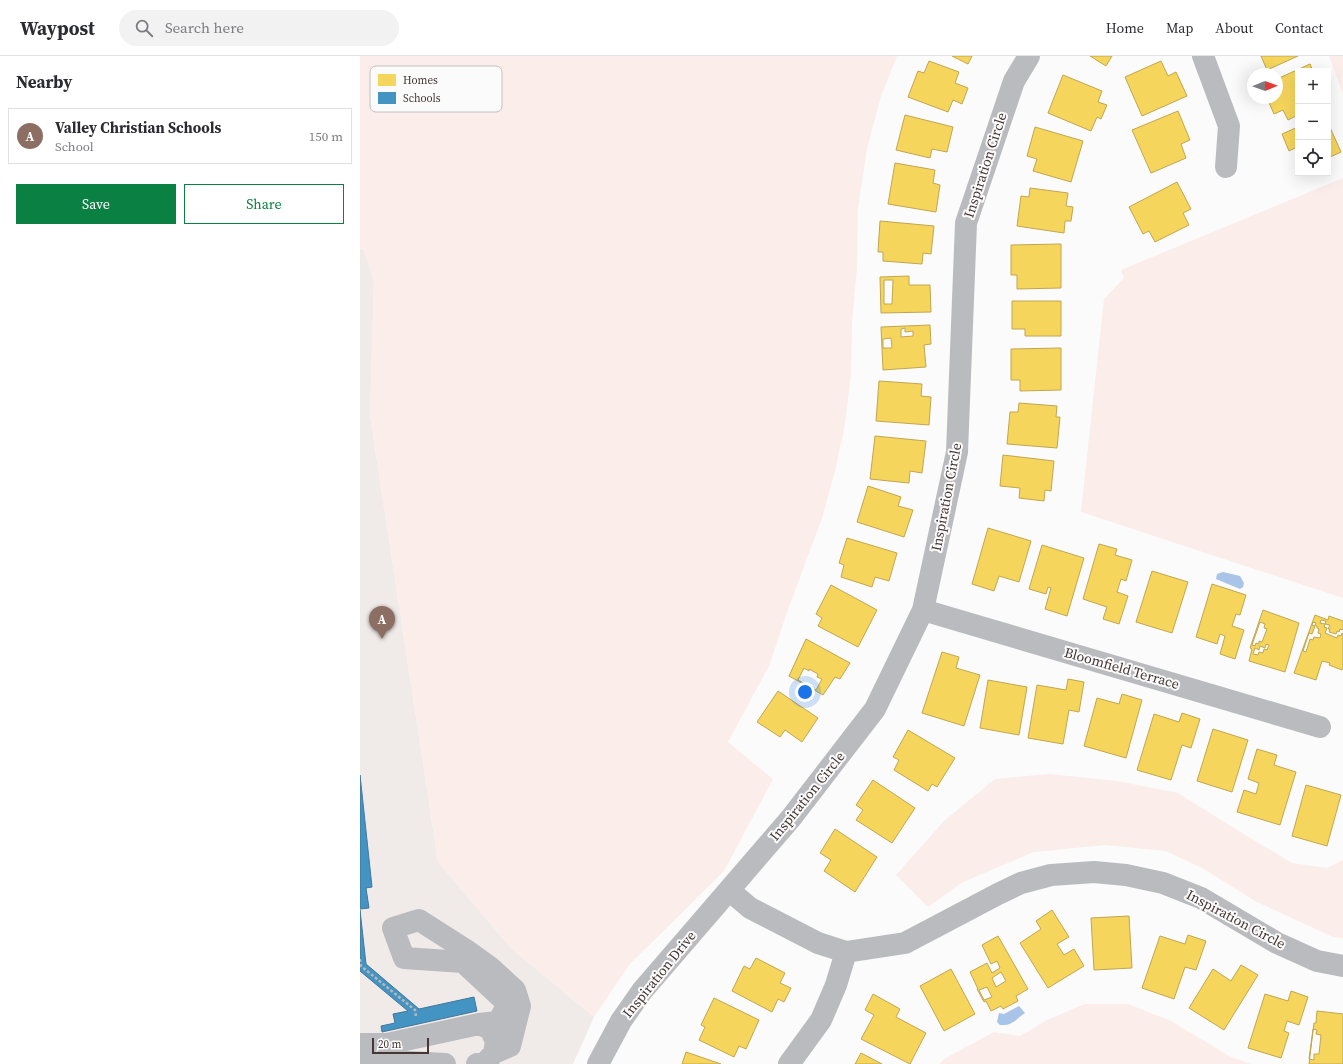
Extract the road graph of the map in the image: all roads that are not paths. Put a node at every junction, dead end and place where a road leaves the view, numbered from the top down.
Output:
1 (1029, 56) edge
2 (1203, 56) edge
3 (1226, 167) dead end
4 (923, 610) junction
5 (1320, 726) dead end
6 (729, 890) junction
7 (846, 952) junction
8 (1343, 966) edge
9 (479, 1024) junction
10 (360, 1044) edge
11 (360, 1059) edge
12 (486, 1059) edge
13 (445, 1064) edge
14 (598, 1064) edge
15 (790, 1064) edge

1 - 4 street, Inspiration Circle
2 - 3 street
4 - 5 street, Bloomfield Terrace
4 - 6 street, Inspiration Circle
6 - 7 street, Inspiration Circle
6 - 14 street, Inspiration Drive
7 - 8 street, Inspiration Circle
7 - 15 street
9 - 10 street
9 - 12 street
9 - 12 street
11 - 13 street

